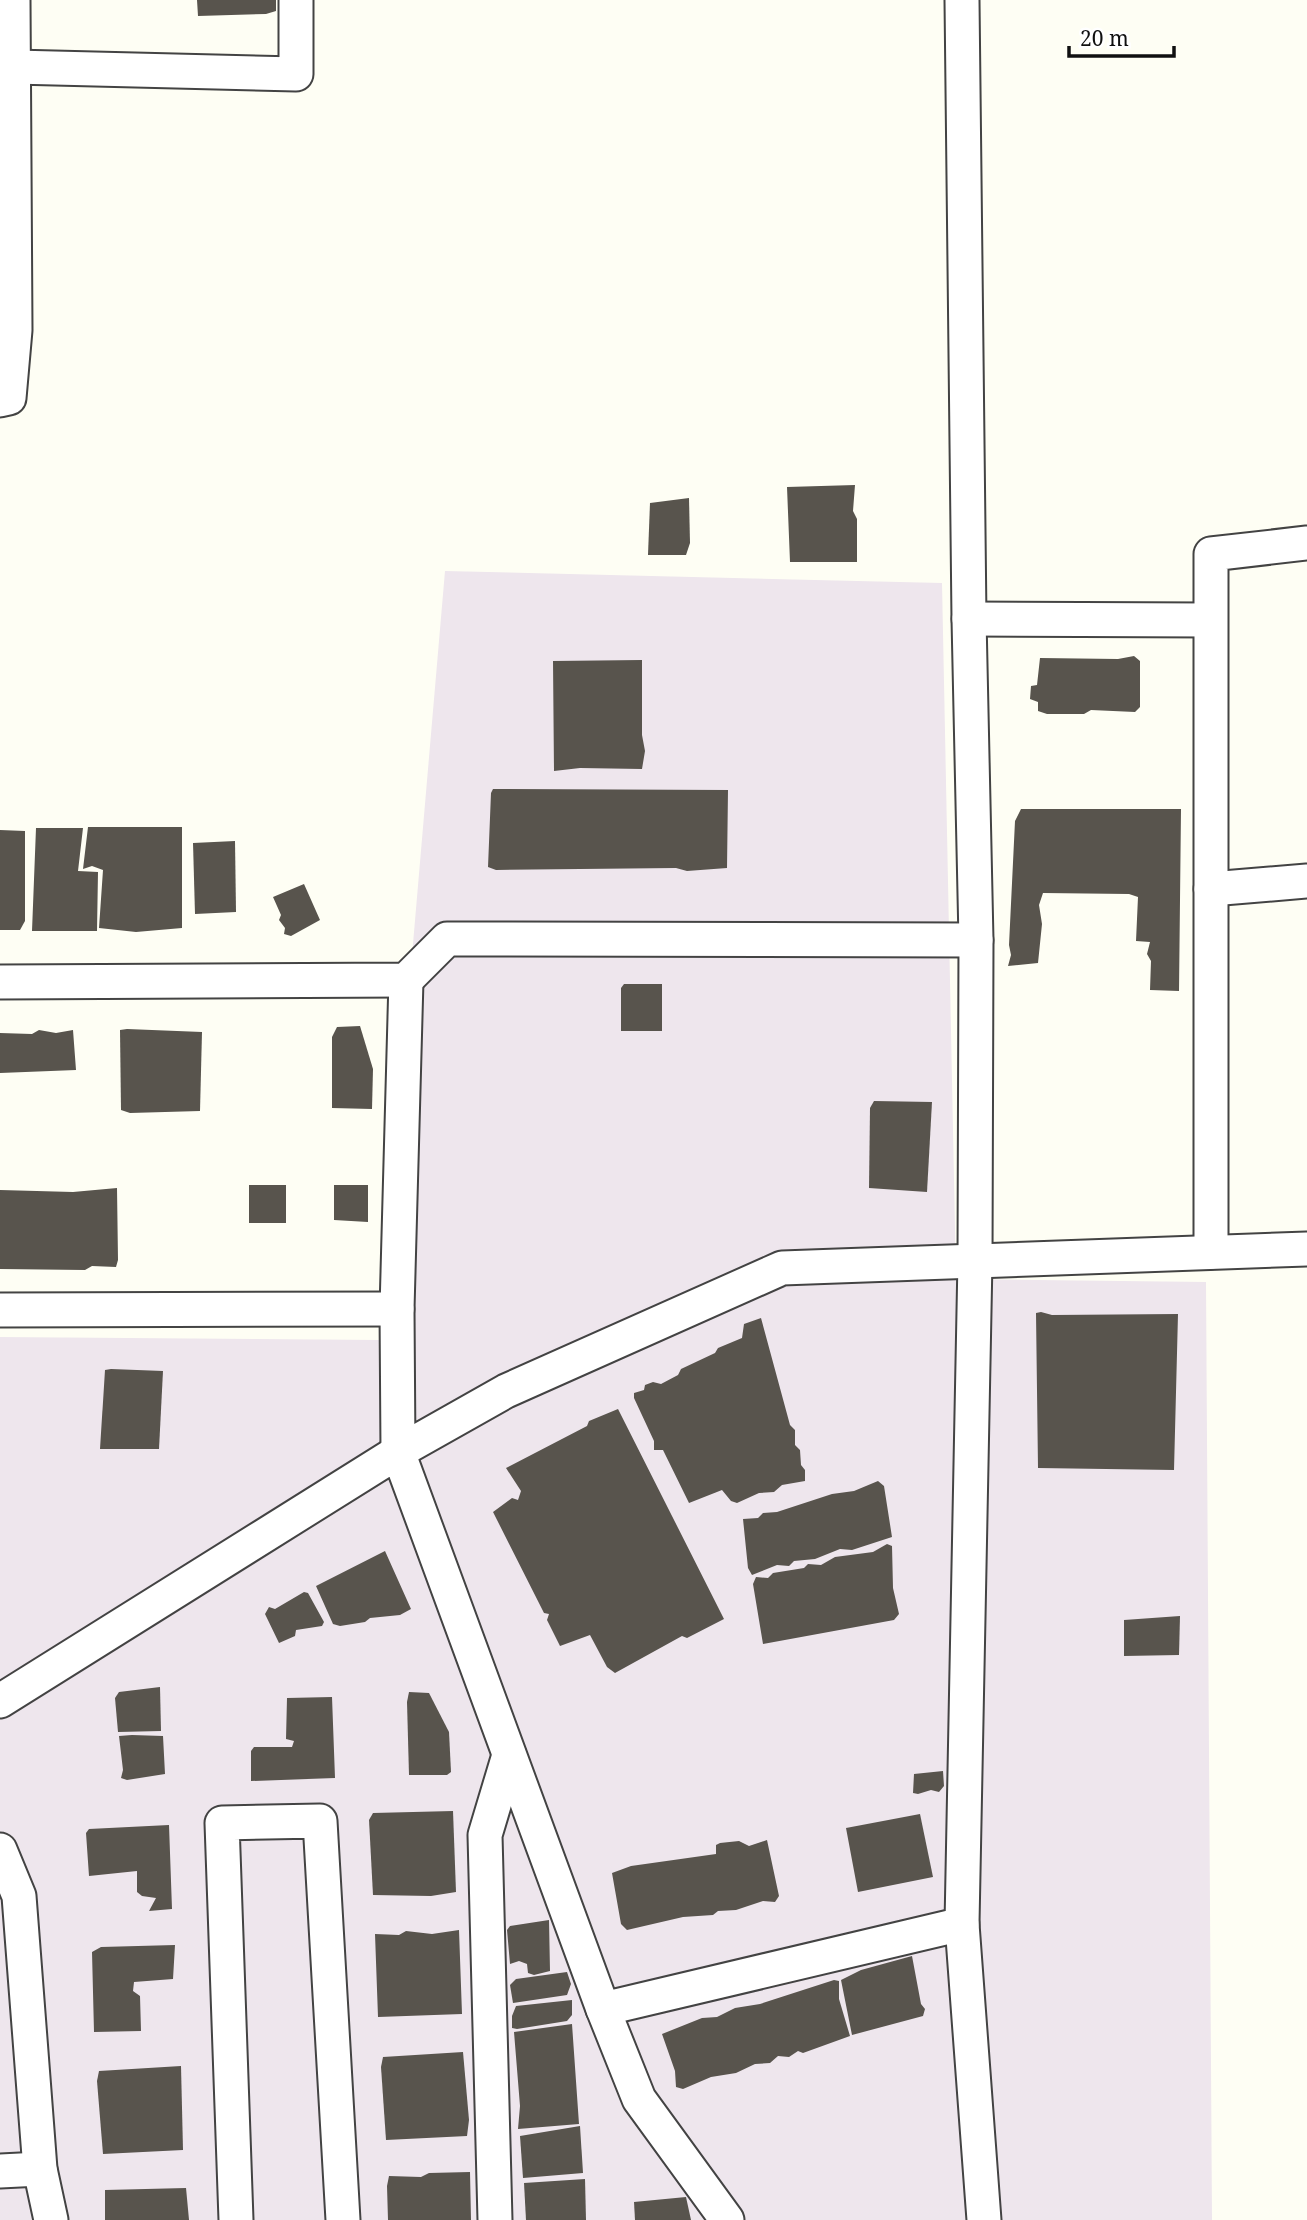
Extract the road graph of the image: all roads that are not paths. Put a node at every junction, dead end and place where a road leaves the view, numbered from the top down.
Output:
1 (13, 0) edge
2 (296, 0) edge
3 (962, 0) edge
4 (13, 67) junction
5 (0, 400) edge
6 (1307, 542) edge
7 (969, 619) junction
8 (1210, 620) junction
9 (1307, 881) edge
10 (1211, 889) junction
11 (976, 940) junction
12 (406, 980) junction
13 (0, 982) edge
14 (1307, 1249) edge
15 (1211, 1252) junction
16 (975, 1260) junction
17 (397, 1309) junction
18 (0, 1310) edge
19 (398, 1452) junction
20 (0, 1702) edge
21 (509, 1755) junction
22 (0, 1850) edge
23 (962, 1924) junction
24 (603, 2009) junction
25 (40, 2169) junction
26 (0, 2171) edge
27 (51, 2220) edge
28 (236, 2220) edge
29 (343, 2220) edge
30 (495, 2220) edge
31 (727, 2220) edge
32 (984, 2220) edge

1 - 4 street
2 - 4 street
3 - 7 street
4 - 5 street
6 - 8 street
7 - 8 street
7 - 11 street
8 - 10 street
9 - 10 street
10 - 15 street
11 - 12 street
11 - 16 street
12 - 13 street
12 - 17 street
14 - 15 street
15 - 16 street
16 - 19 street
16 - 23 street
17 - 18 street
17 - 19 street
19 - 20 street
19 - 21 street
21 - 24 street
21 - 30 street
22 - 25 street
23 - 24 street
23 - 32 street
24 - 31 street
25 - 26 street
25 - 27 street
28 - 29 street

